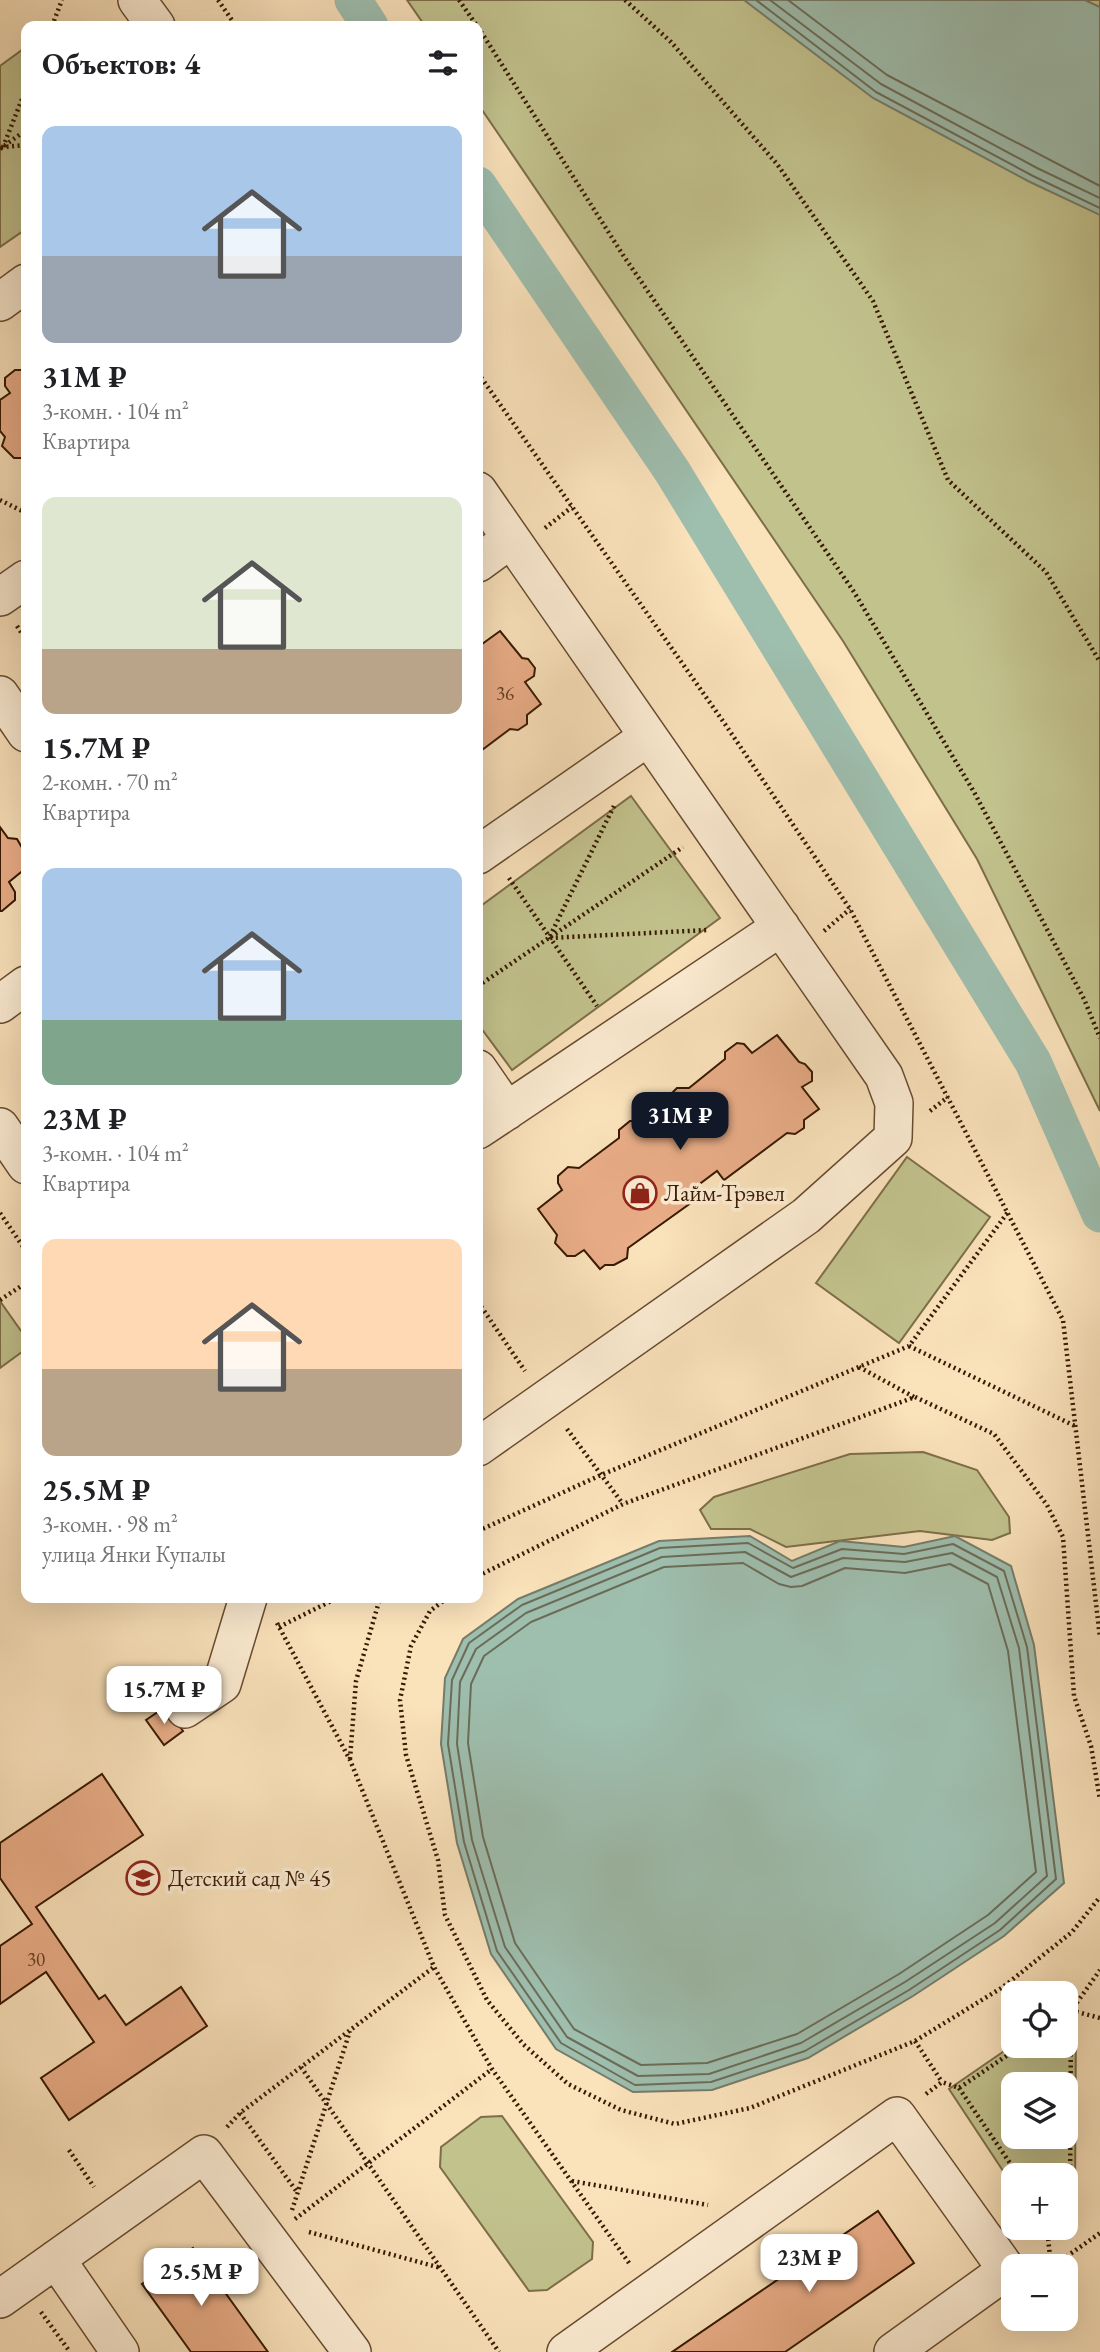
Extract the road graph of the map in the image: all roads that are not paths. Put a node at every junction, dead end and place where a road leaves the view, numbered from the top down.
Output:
1 (137, 0) edge
2 (152, 21) edge
3 (21, 287) edge
4 (0, 302) edge
5 (483, 498) edge
6 (512, 539) junction
7 (483, 559) edge
8 (21, 582) edge
9 (0, 597) edge
10 (0, 695) edge
11 (21, 726) edge
12 (649, 737) junction
13 (483, 851) edge
14 (780, 927) junction
15 (21, 989) edge
16 (0, 1004) edge
17 (483, 1087) edge
18 (492, 1120) edge
19 (0, 1128) edge
20 (21, 1158) edge
21 (483, 1443) edge
22 (261, 1607) edge
23 (185, 1709) dead end
24 (56, 2259) junction
25 (0, 2299) edge
26 (120, 2352) edge
27 (352, 2352) edge
28 (566, 2352) edge
29 (893, 2352) edge

1 - 2 lane
3 - 4 lane
5 - 6 lane
6 - 7 lane
6 - 12 lane
8 - 9 lane
10 - 11 lane
12 - 13 lane
12 - 14 lane
14 - 18 lane
14 - 21 lane
15 - 16 lane
17 - 18 lane
19 - 20 lane
22 - 23 lane
24 - 25 lane
24 - 26 lane
24 - 27 lane
28 - 29 lane

